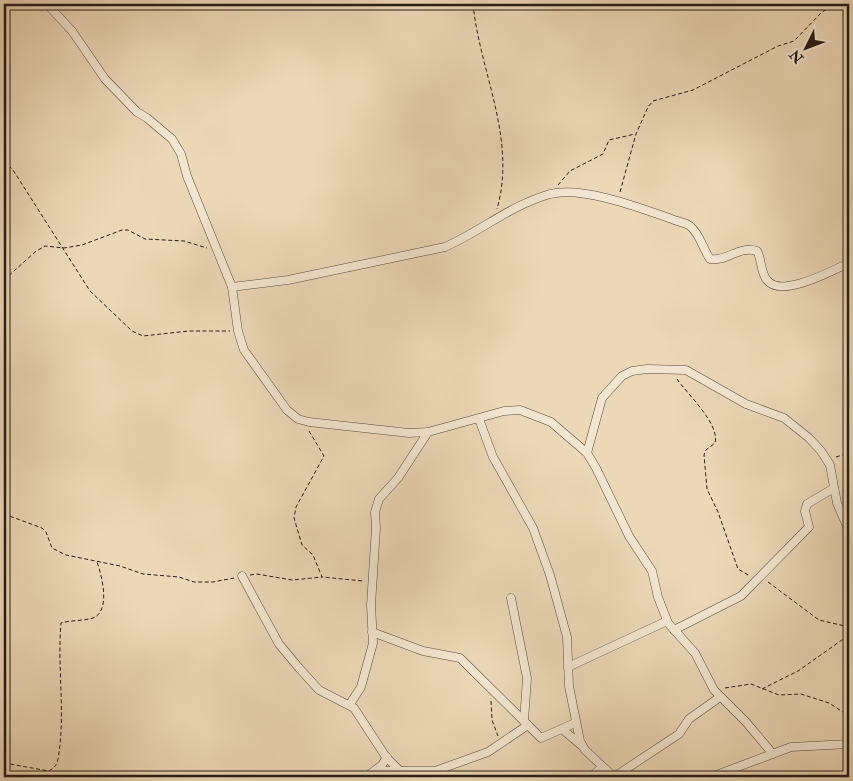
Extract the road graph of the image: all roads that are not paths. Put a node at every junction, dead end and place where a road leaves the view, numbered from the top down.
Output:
1 (47, 4) edge
2 (849, 262) edge
3 (232, 287) junction
4 (478, 419) junction
5 (428, 432) junction
6 (587, 454) junction
7 (834, 488) junction
8 (849, 531) edge
9 (242, 576) road end
10 (511, 598) dead end
11 (667, 621) junction
12 (674, 630) junction
13 (372, 632) junction
14 (568, 667) junction
15 (720, 697) junction
16 (350, 704) junction
17 (526, 723) junction
18 (575, 723) junction
19 (562, 729) junction
20 (849, 744) edge
21 (582, 746) junction
22 (772, 753) junction
23 (387, 757) junction
24 (602, 767) junction
25 (375, 771) junction
26 (403, 775) edge
27 (366, 777) edge
28 (591, 777) edge
29 (614, 777) edge
30 (711, 777) edge

1 - 3 street
2 - 3 street
3 - 5 street
4 - 5 street
4 - 6 street
4 - 14 street
5 - 13 street
6 - 7 street
6 - 11 street
7 - 8 street
7 - 12 street
9 - 16 street
10 - 17 street
11 - 12 street
11 - 14 street
12 - 15 street
13 - 16 street
13 - 17 street
14 - 18 street
15 - 22 street
15 - 29 street
16 - 23 street
17 - 19 street
17 - 26 street
18 - 19 street
18 - 21 street
19 - 21 street
20 - 22 street
21 - 24 street
22 - 30 street
23 - 25 street
23 - 26 street
24 - 28 street
24 - 29 street
25 - 26 street
25 - 27 street

